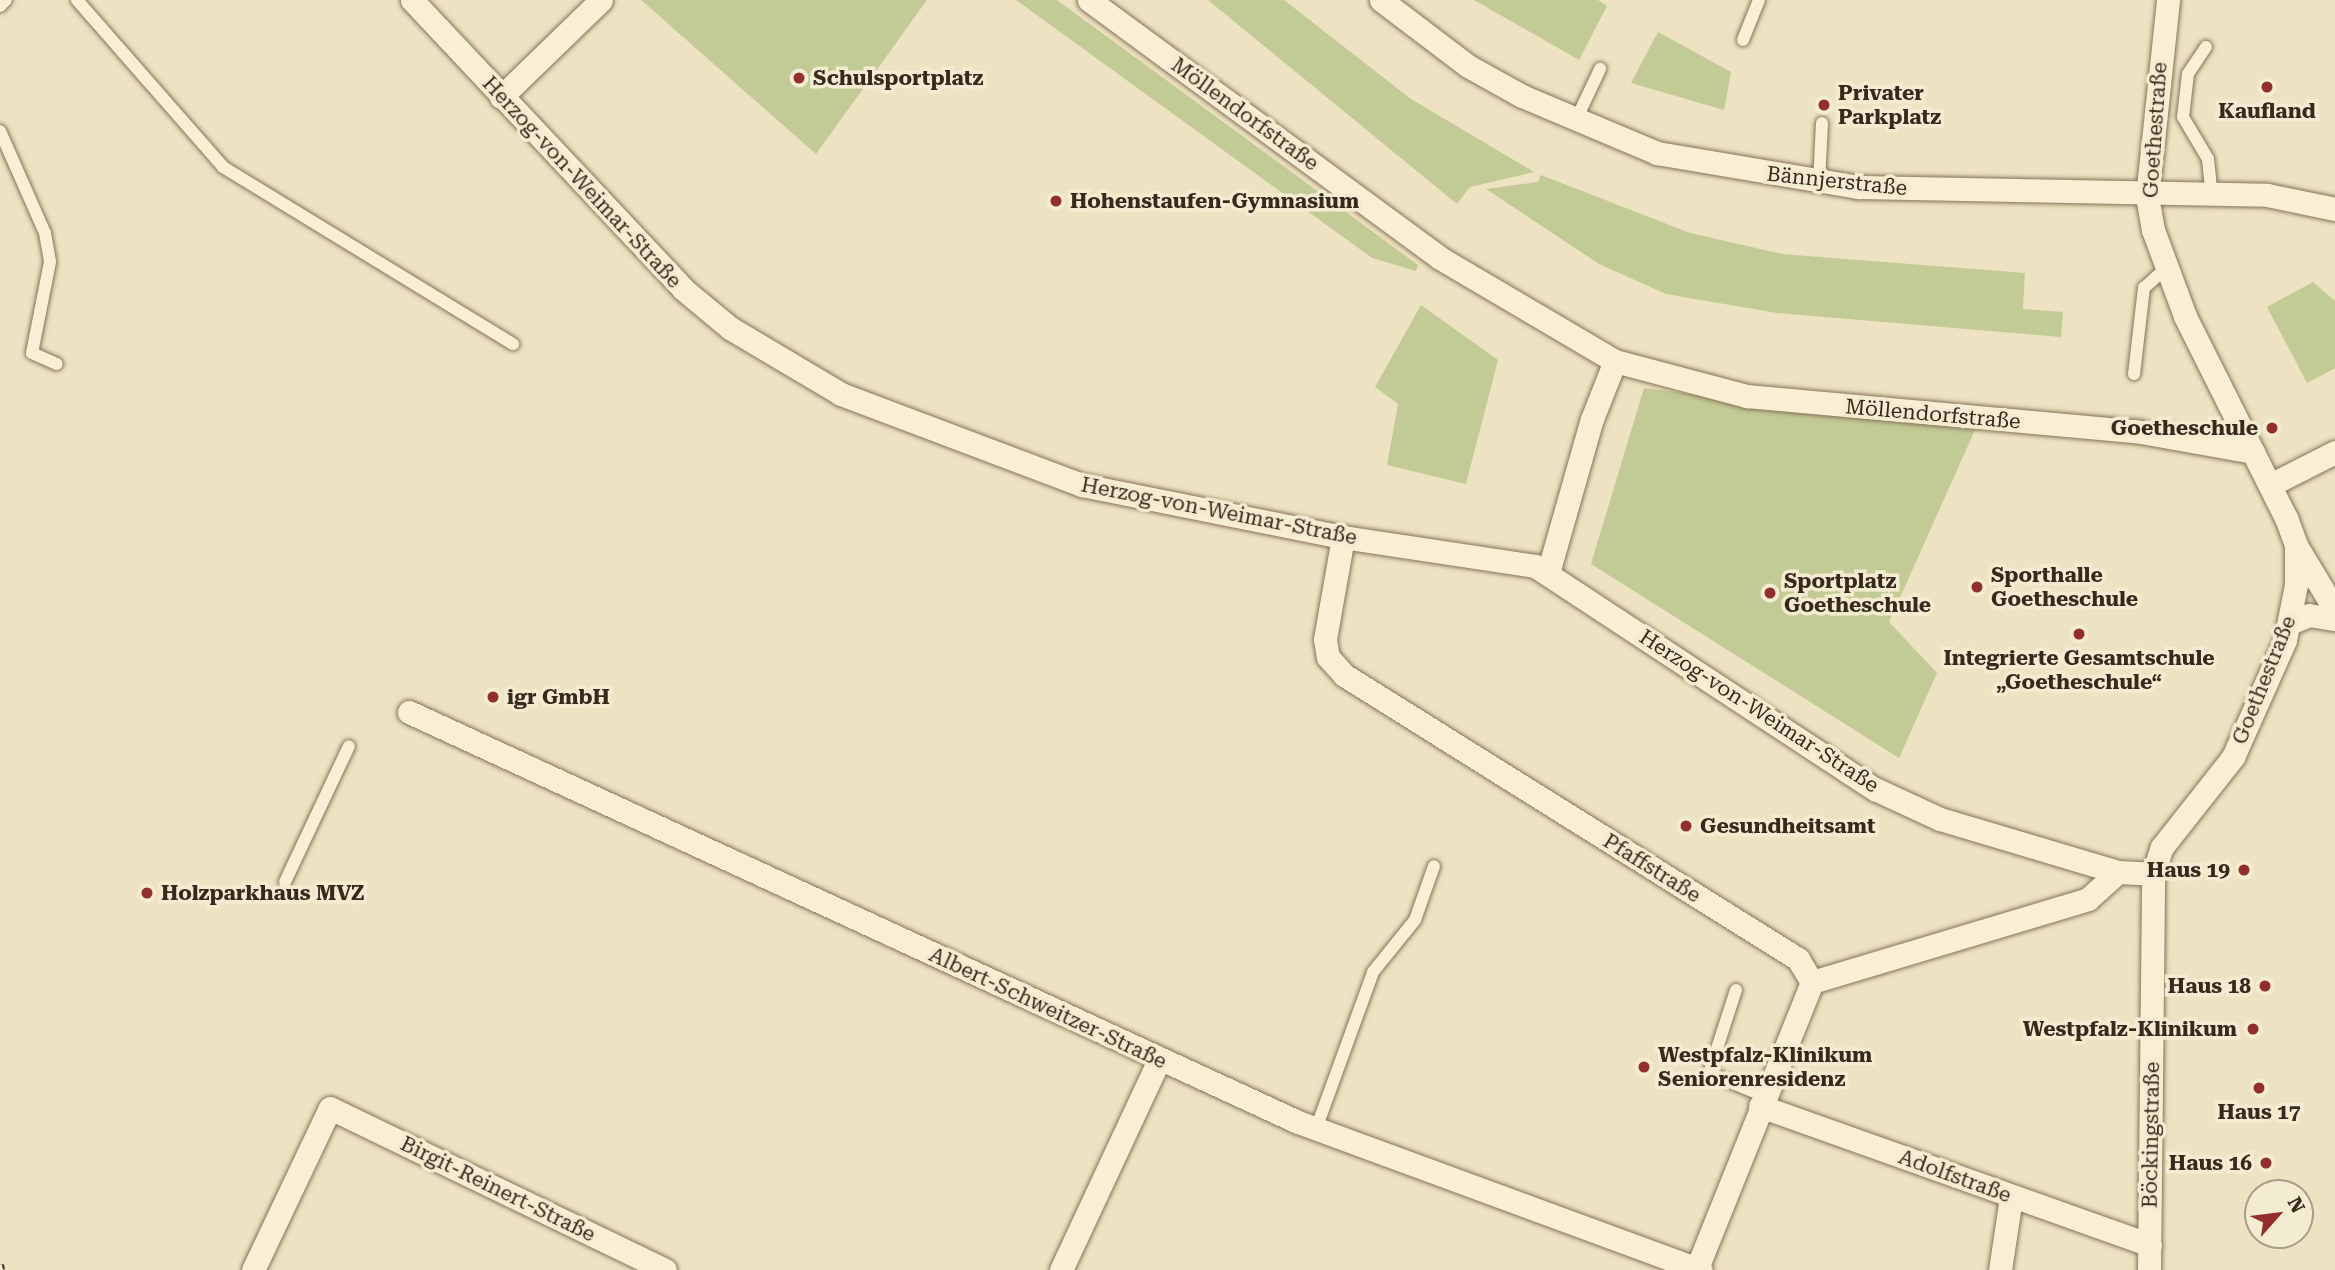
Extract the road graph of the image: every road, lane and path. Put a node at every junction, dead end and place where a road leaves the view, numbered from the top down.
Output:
1 (6, 0) edge
2 (77, 0) edge
3 (412, 0) edge
4 (601, 0) edge
5 (1089, 0) edge
6 (1381, 0) edge
7 (1759, 0) edge
8 (2168, 0) edge
9 (0, 6) edge
10 (1743, 40) dead end
11 (2206, 47) dead end
12 (1600, 69) dead end
13 (501, 97) junction
14 (1575, 122) junction
15 (1822, 123) dead end
16 (0, 131) edge
17 (1819, 182) junction
18 (2212, 195) junction
19 (2147, 197) junction
20 (2335, 209) edge
21 (2165, 269) junction
22 (513, 344) dead end
23 (1615, 361) junction
24 (57, 364) dead end
25 (2134, 374) dead end
26 (2253, 452) junction
27 (2335, 452) edge
28 (2270, 485) junction
29 (1343, 537) junction
30 (2296, 545) junction
31 (1548, 573) junction
32 (2335, 610) edge
33 (2335, 619) edge
34 (2292, 622) junction
35 (409, 712) dead end
36 (349, 746) dead end
37 (1434, 866) dead end
38 (2118, 872) junction
39 (2153, 874) junction
40 (285, 881) dead end
41 (1812, 982) junction
42 (1736, 990) dead end
43 (1159, 1060) junction
44 (1762, 1101) junction
45 (1316, 1129) junction
46 (2011, 1197) junction
47 (2150, 1245) junction
48 (253, 1270) edge
49 (666, 1270) edge
50 (1061, 1270) edge
51 (1698, 1270) edge
52 (2000, 1270) edge
53 (2149, 1270) edge

1 - 9 lane
2 - 22 lane
3 - 13 street, Herzog-von-Weimar-Straße
4 - 13 street
5 - 23 street, Möllendorfstraße
6 - 14 street, Bännjerstraße
7 - 10 lane
8 - 19 street, Goethestraße
11 - 18 lane
12 - 14 lane
13 - 29 street, Herzog-von-Weimar-Straße
14 - 17 street, Bännjerstraße
15 - 17 lane
16 - 24 lane
17 - 19 street, Bännjerstraße
18 - 19 street, Bännjerstraße
18 - 20 street, Bännjerstraße
19 - 21 street, Goethestraße
21 - 25 lane
21 - 26 street, Goethestraße
23 - 26 street, Möllendorfstraße
23 - 31 street
26 - 28 street, Goethestraße
27 - 28 street
28 - 30 street, Goethestraße
29 - 31 street, Herzog-von-Weimar-Straße
29 - 41 street, Pfaffstraße
30 - 32 street
30 - 34 street, Goethestraße
31 - 38 street, Herzog-von-Weimar-Straße
33 - 34 street
34 - 39 street, Goethestraße
35 - 43 street, Albert-Schweitzer-Straße
36 - 40 lane
37 - 45 lane
38 - 39 street
38 - 41 street
39 - 47 street, Böckingstraße
41 - 44 street
42 - 44 lane
43 - 45 street, Albert-Schweitzer-Straße
43 - 50 street
44 - 46 street, Adolfstraße
44 - 51 street
45 - 51 street, Albert-Schweitzer-Straße
46 - 47 street, Adolfstraße
46 - 52 street
47 - 53 street, Böckingstraße
48 - 49 street, Birgit-Reinert-Straße

